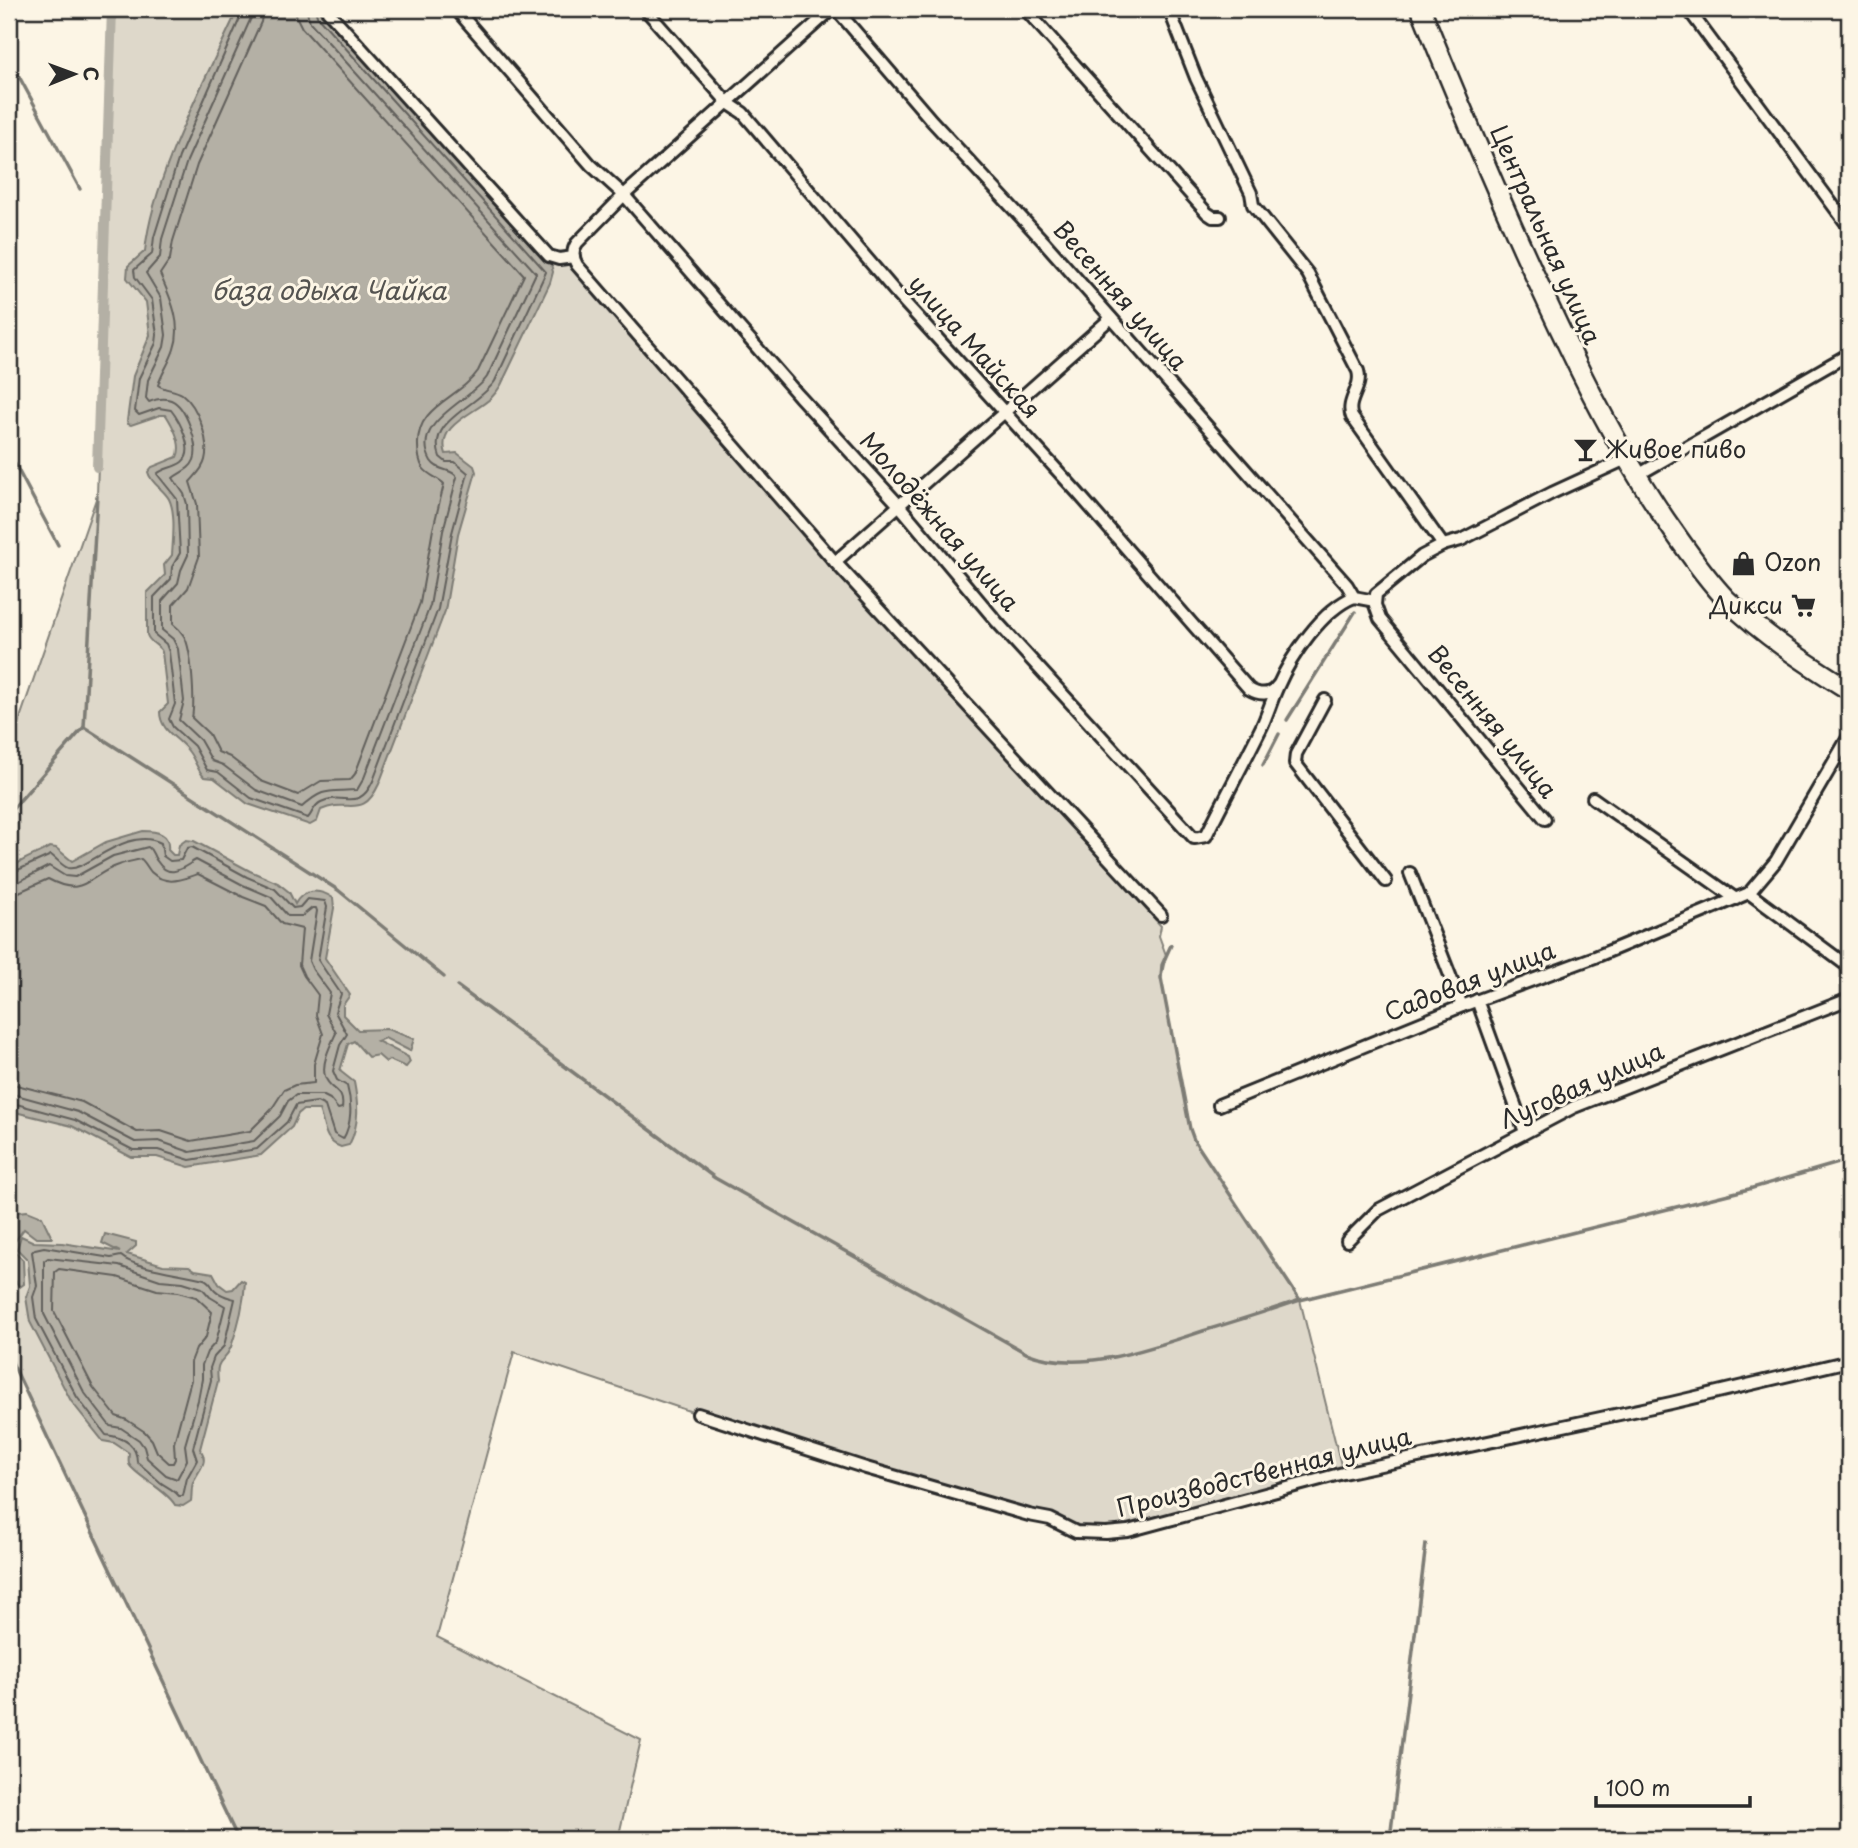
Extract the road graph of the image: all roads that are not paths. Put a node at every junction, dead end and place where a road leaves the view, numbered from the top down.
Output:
1 (326, 9) edge
2 (456, 9) edge
3 (645, 9) edge
4 (834, 9) edge
5 (1025, 9) edge
6 (1169, 9) edge
7 (1420, 9) edge
8 (1688, 9) edge
9 (728, 103) junction
10 (624, 195) junction
11 (1220, 217) dead end
12 (1849, 227) edge
13 (574, 257) junction
14 (1111, 317) junction
15 (1849, 354) edge
16 (1005, 412) junction
17 (1626, 459) junction
18 (1636, 476) junction
19 (898, 504) junction
20 (1443, 545) junction
21 (835, 562) junction
22 (1354, 597) junction
23 (1375, 601) junction
24 (1279, 684) junction
25 (1849, 691) edge
26 (1325, 700) dead end
27 (1849, 736) edge
28 (1593, 798) dead end
29 (1545, 819) dead end
30 (1410, 873) dead end
31 (1386, 881) dead end
32 (1749, 893) junction
33 (1736, 899) junction
34 (1161, 915) dead end
35 (1849, 967) edge
36 (1849, 999) edge
37 (1477, 1000) junction
38 (1462, 1006) junction
39 (1219, 1105) dead end
40 (1525, 1132) junction
41 (1348, 1241) dead end
42 (1849, 1361) edge
43 (698, 1413) dead end

1 - 13 street
2 - 10 street, Молодёжная улица
3 - 9 street, улица Майская
4 - 9 street
4 - 14 street, Весенняя улица
5 - 11 street
6 - 20 street
7 - 17 main road, Центральная улица
8 - 12 street
9 - 10 street
9 - 16 street, улица Майская
10 - 13 street
10 - 19 street, Молодёжная улица
13 - 21 street
14 - 16 street
14 - 22 street, Весенняя улица
15 - 18 street
16 - 19 street
16 - 24 street, улица Майская
17 - 18 main road, Центральная улица
17 - 20 street
18 - 25 main road, Центральная улица
19 - 21 street
19 - 24 street, Молодёжная улица
20 - 23 street
21 - 34 street
22 - 23 street
22 - 24 street, Молодёжная улица
23 - 29 street, Весенняя улица
26 - 31 street
27 - 32 street
28 - 33 street
30 - 38 street
32 - 33 street, Садовая улица
32 - 35 street
33 - 37 street, Садовая улица
36 - 40 street, Луговая улица
37 - 38 street, Садовая улица
37 - 40 street
38 - 39 street, Садовая улица
40 - 41 street, Луговая улица
42 - 43 street, Производственная улица

